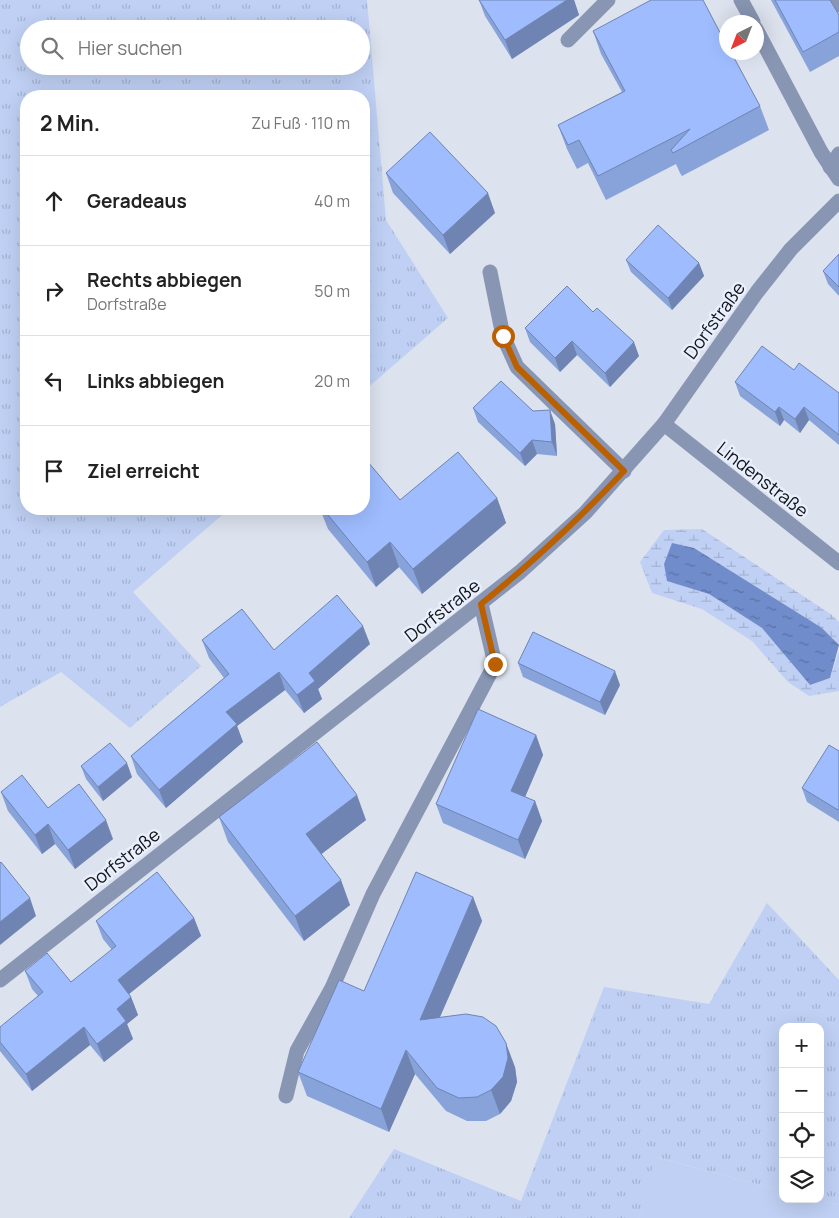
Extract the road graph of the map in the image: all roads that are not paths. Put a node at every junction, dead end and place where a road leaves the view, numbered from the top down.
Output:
1 (608, 0) edge
2 (741, 0) edge
3 (836, 0) edge
4 (839, 5) edge
5 (749, 15) edge
6 (568, 40) dead end
7 (764, 43) edge
8 (834, 160) edge
9 (839, 179) edge
10 (839, 201) edge
11 (490, 272) dead end
12 (664, 424) junction
13 (624, 471) junction
14 (839, 563) edge
15 (481, 604) junction
16 (0, 980) edge
17 (286, 1096) dead end

1 - 6 street
2 - 5 street
3 - 4 street
7 - 8 street
8 - 9 street
10 - 12 street, Dorfstraße
11 - 13 street
12 - 13 street, Dorfstraße
12 - 14 street, Lindenstraße
13 - 15 street, Dorfstraße
15 - 16 street, Dorfstraße
15 - 17 street

